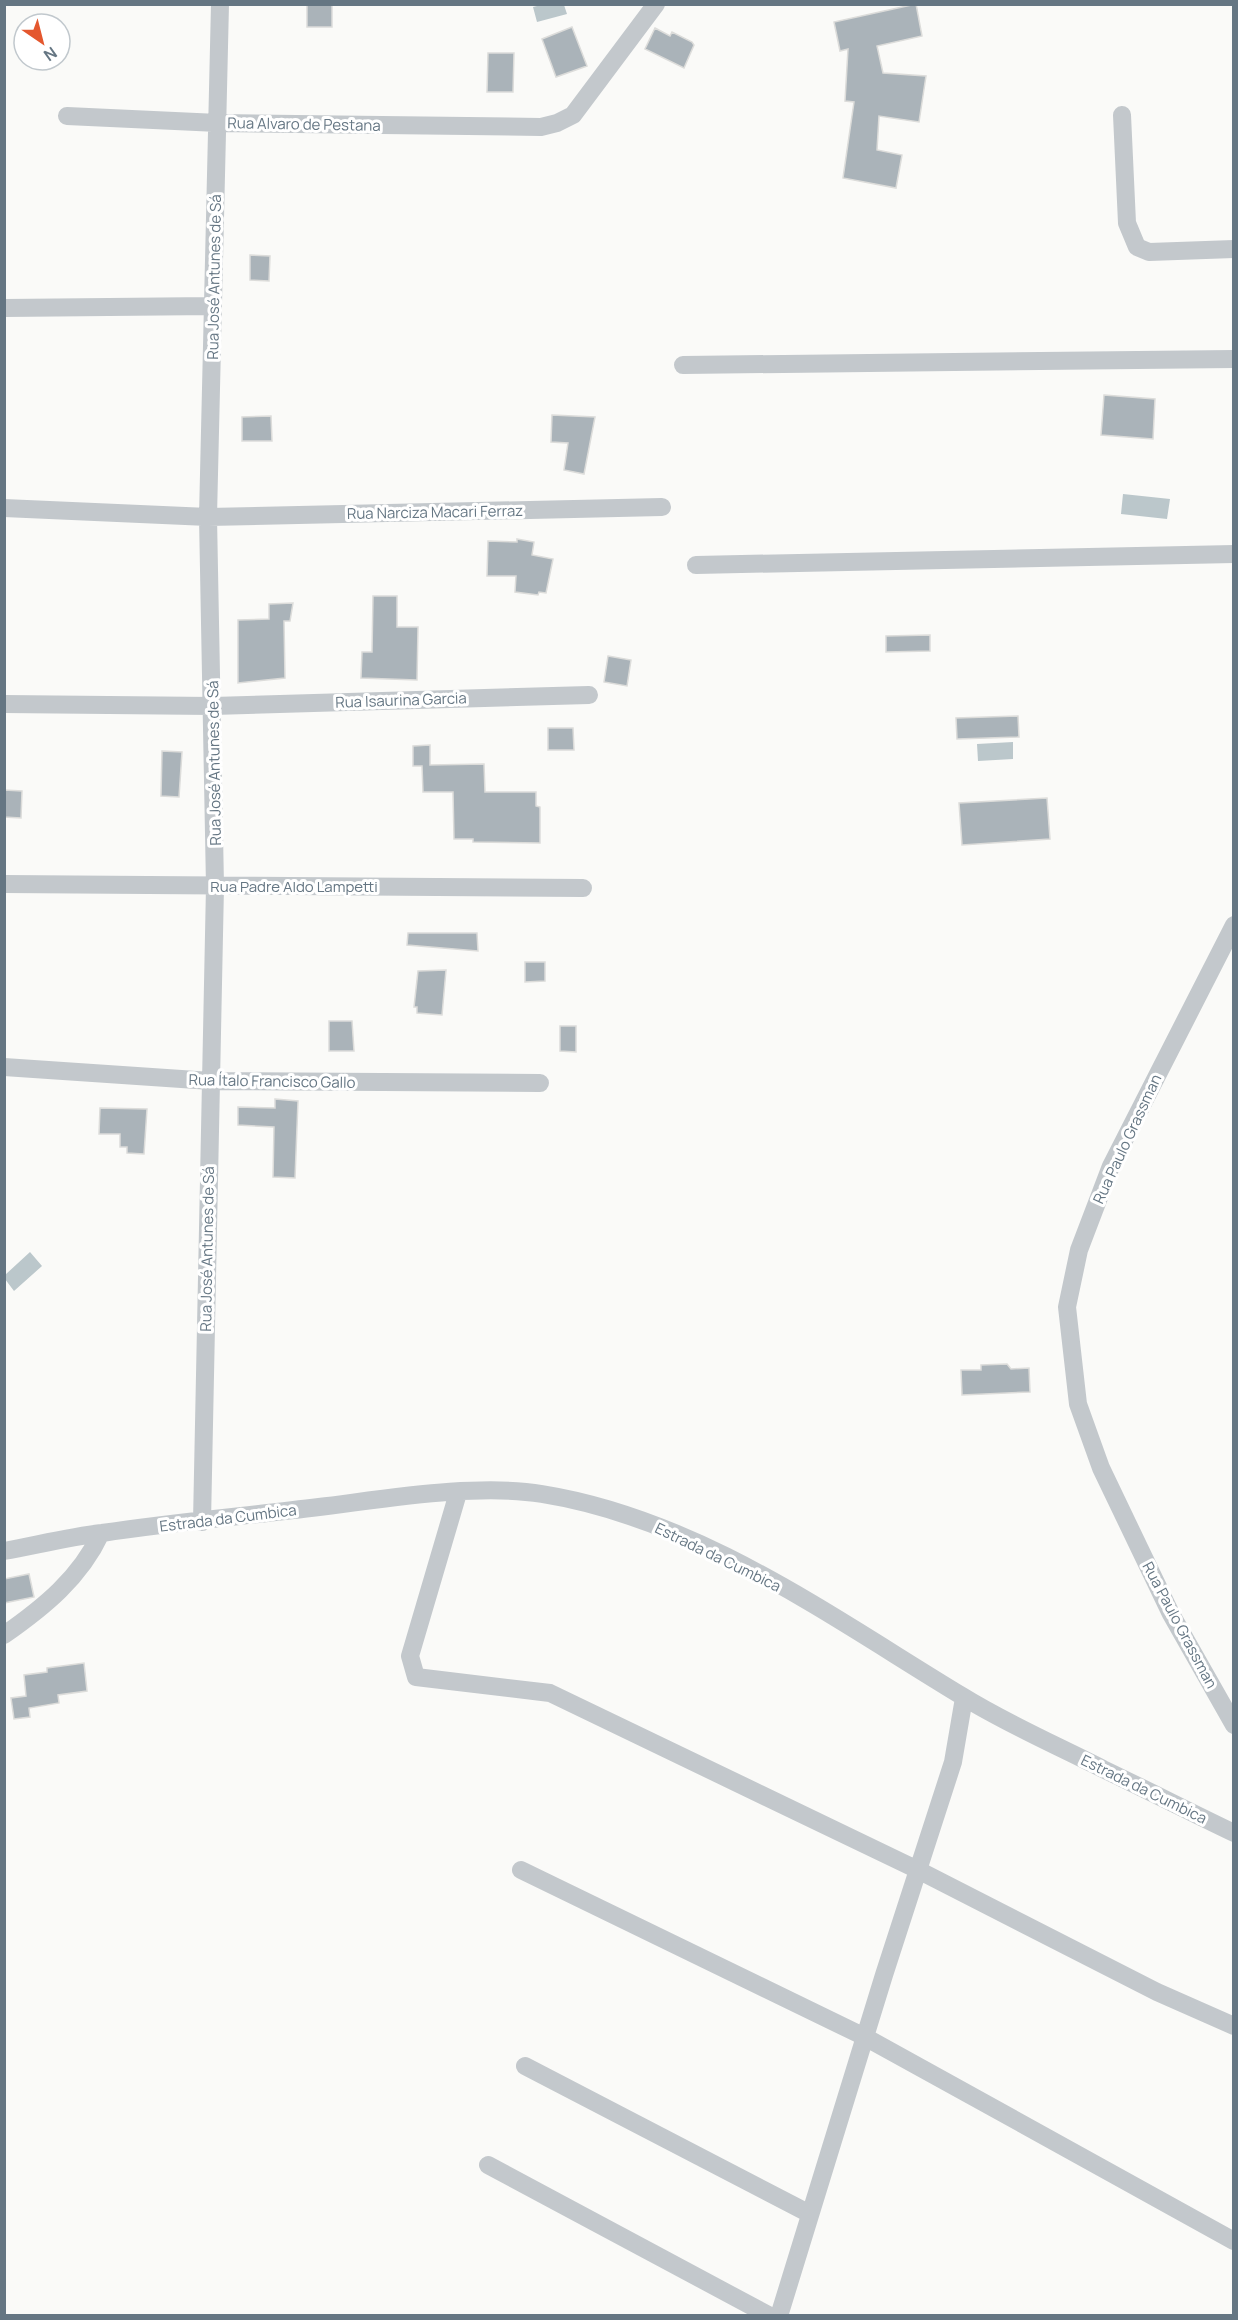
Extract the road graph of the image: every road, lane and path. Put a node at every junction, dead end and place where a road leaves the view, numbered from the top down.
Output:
1 (220, 4) edge
2 (656, 4) edge
3 (1122, 115) dead end
4 (67, 116) dead end
5 (218, 123) junction
6 (1233, 249) edge
7 (213, 306) junction
8 (4, 308) edge
9 (1233, 359) edge
10 (683, 364) dead end
11 (662, 507) dead end
12 (4, 508) edge
13 (208, 517) junction
14 (1233, 554) edge
15 (696, 565) dead end
16 (589, 695) dead end
17 (4, 704) edge
18 (213, 706) junction
19 (4, 884) edge
20 (215, 886) junction
21 (583, 888) dead end
22 (1233, 925) edge
23 (4, 1067) edge
24 (211, 1081) junction
25 (540, 1083) dead end
26 (458, 1493) junction
27 (202, 1522) junction
28 (101, 1533) junction
29 (4, 1551) edge
30 (4, 1635) edge
31 (964, 1698) junction
32 (1233, 1725) edge
33 (1233, 1833) edge
34 (521, 1870) dead end
35 (918, 1870) junction
36 (1233, 2026) edge
37 (865, 2037) junction
38 (525, 2066) dead end
39 (488, 2165) dead end
40 (810, 2214) junction
41 (1233, 2241) edge
42 (770, 2316) edge
43 (779, 2316) edge

1 - 5 street, Rua José Antunes de Sá
2 - 5 street, Rua Alvaro de Pestana
3 - 6 street
4 - 5 street, Rua Alvaro de Pestana
5 - 7 street, Rua José Antunes de Sá
7 - 8 street
7 - 13 street, Rua José Antunes de Sá
9 - 10 street
11 - 13 street, Rua Narciza Macari Ferraz
12 - 13 street, Rua Narciza Macari Ferraz
13 - 18 street, Rua José Antunes de Sá
14 - 15 street
16 - 18 street, Rua Isaurina Garcia
17 - 18 street, Rua Isaurina Garcia
18 - 20 street, Rua José Antunes de Sá
19 - 20 street, Rua Padre Aldo Lampetti
20 - 21 street, Rua Padre Aldo Lampetti
20 - 24 street, Rua José Antunes de Sá
22 - 32 street, Rua Paulo Grassman
23 - 24 street, Rua Ítalo Francisco Gallo
24 - 25 street, Rua Ítalo Francisco Gallo
24 - 27 street, Rua José Antunes de Sá
26 - 27 street, Estrada da Cumbica
26 - 31 street, Estrada da Cumbica
26 - 35 street
27 - 28 street, Estrada da Cumbica
28 - 29 street, Estrada da Cumbica
28 - 30 street
31 - 33 street, Estrada da Cumbica
31 - 35 street
34 - 37 street
35 - 36 street
35 - 37 street
37 - 40 street
37 - 41 street
38 - 40 street
39 - 42 street
40 - 43 street

